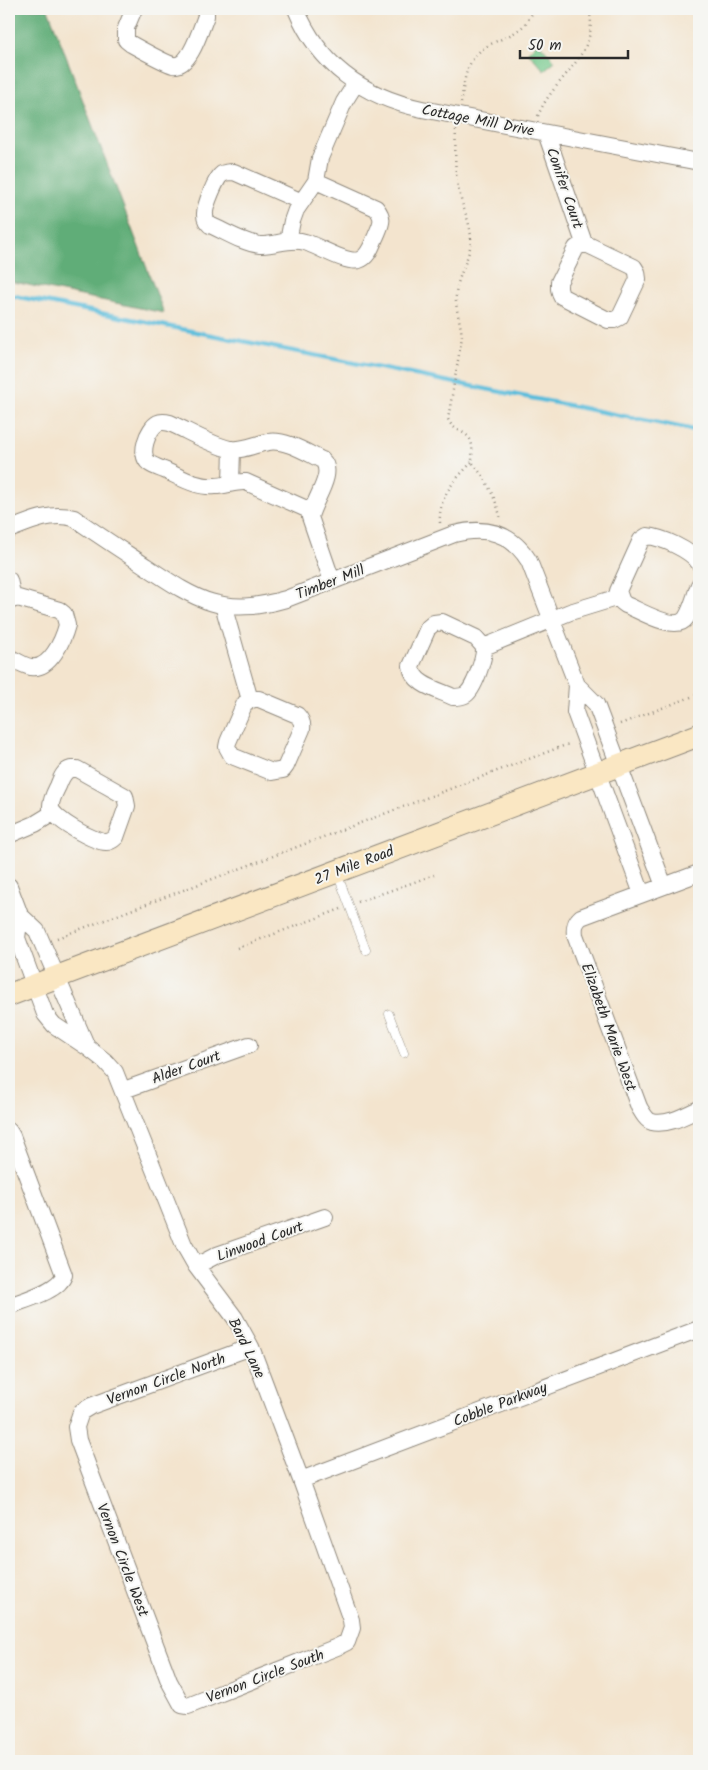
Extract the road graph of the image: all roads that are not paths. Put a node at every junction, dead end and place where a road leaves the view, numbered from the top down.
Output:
1 (134, 9) edge
2 (206, 9) edge
3 (296, 9) edge
4 (356, 83) junction
5 (540, 132) junction
6 (699, 162) edge
7 (316, 181) junction
8 (300, 202) junction
9 (288, 241) junction
10 (584, 244) junction
11 (232, 449) junction
12 (231, 483) junction
13 (311, 511) junction
14 (9, 530) edge
15 (699, 563) edge
16 (9, 580) edge
17 (332, 581) junction
18 (699, 585) edge
19 (619, 597) junction
20 (11, 600) edge
21 (223, 605) junction
22 (552, 620) junction
23 (484, 647) junction
24 (9, 657) edge
25 (577, 685) junction
26 (250, 700) junction
27 (699, 735) edge
28 (620, 764) junction
29 (598, 773) junction
30 (53, 812) junction
31 (9, 835) edge
32 (336, 872) junction
33 (699, 873) edge
34 (9, 886) edge
35 (664, 886) junction
36 (642, 894) junction
37 (20, 915) junction
38 (366, 950) dead end
39 (58, 976) junction
40 (34, 985) junction
41 (9, 995) edge
42 (389, 1014) dead end
43 (248, 1044) dead end
44 (87, 1047) junction
45 (404, 1053) dead end
46 (124, 1090) junction
47 (699, 1109) edge
48 (9, 1131) edge
49 (325, 1217) dead end
50 (196, 1266) junction
51 (9, 1306) edge
52 (699, 1328) edge
53 (251, 1347) junction
54 (81, 1412) joint
55 (302, 1480) junction
56 (347, 1642) joint
57 (182, 1705) joint

1 - 2 street
3 - 4 street, Cottage Mill Drive
4 - 5 street, Cottage Mill Drive
4 - 7 street
5 - 6 street, Cottage Mill Drive
5 - 10 street, Conifer Court
7 - 8 street
7 - 9 street
8 - 9 street
8 - 9 street
10 - 10 street, Conifer Court
11 - 12 street
11 - 12 street
11 - 13 street
12 - 13 street
13 - 17 street
14 - 21 street, Timber Mill
15 - 19 street
16 - 20 street
17 - 21 street, Timber Mill
17 - 22 street, Timber Mill
18 - 19 street
19 - 22 street
20 - 24 street
21 - 26 street
22 - 23 street
22 - 25 street, Timber Mill
23 - 23 street
25 - 28 street, Timber Mill
25 - 29 street, Timber Mill
26 - 26 street
27 - 28 street, 27 Mile Road
28 - 29 street, 27 Mile Road
28 - 35 street, Timber Mill
29 - 32 street, 27 Mile Road
29 - 36 street, Timber Mill
30 - 30 street
30 - 31 street
32 - 38 lane
32 - 39 street, 27 Mile Road
33 - 35 street
34 - 37 street
35 - 36 street
36 - 47 street, Elizabeth Marie West
37 - 39 street, Bard Lane
37 - 40 street, Bard Lane
39 - 40 street, 27 Mile Road
39 - 44 street, Bard Lane
40 - 41 street, 27 Mile Road
40 - 44 street, Bard Lane
42 - 45 lane
43 - 46 street, Alder Court
44 - 46 street, Bard Lane
46 - 50 street, Bard Lane
48 - 51 street
49 - 50 street, Linwood Court
50 - 53 street, Bard Lane
52 - 55 street, Cobble Parkway
53 - 54 street, Vernon Circle North
53 - 55 street, Bard Lane
54 - 57 street, Vernon Circle West
55 - 56 street, Bard Lane
56 - 57 street, Vernon Circle South

